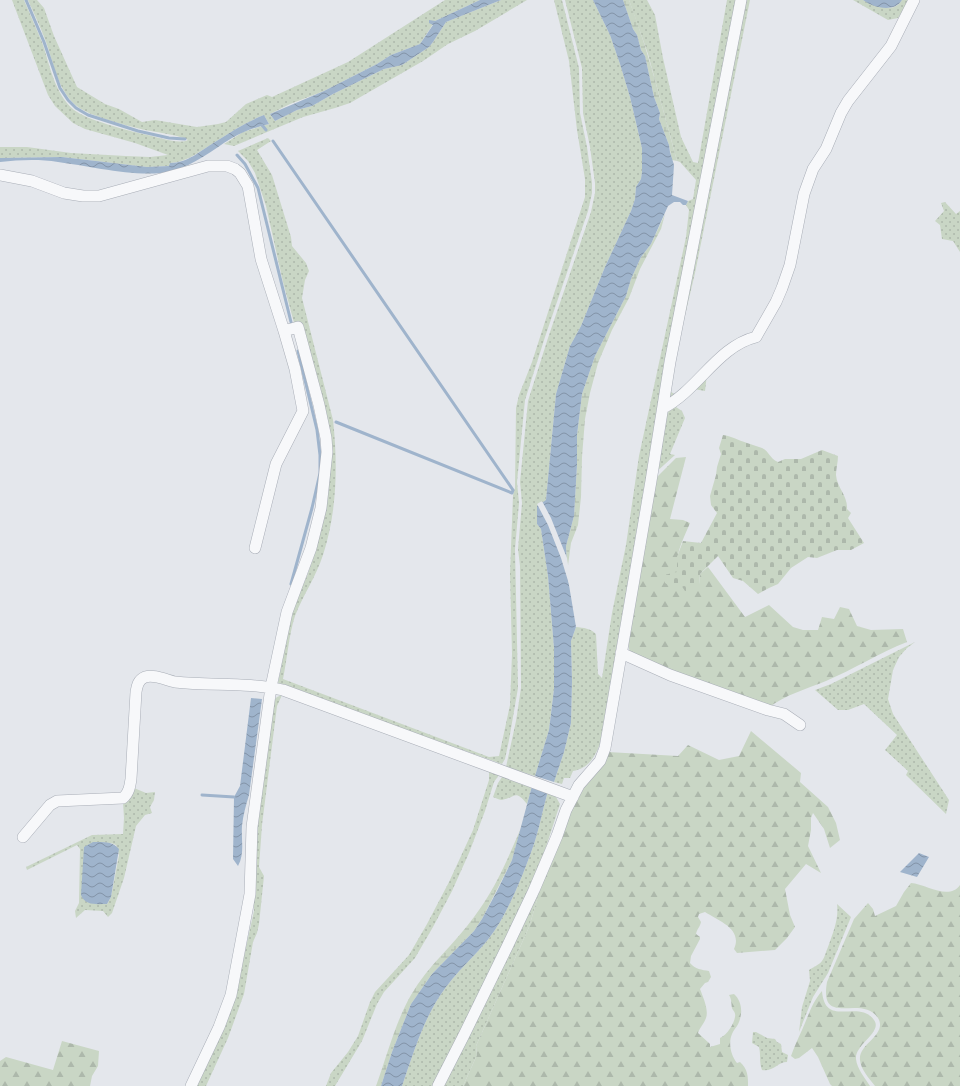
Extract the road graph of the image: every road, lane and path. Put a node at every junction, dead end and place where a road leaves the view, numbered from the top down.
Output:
1 (741, 0) edge
2 (914, 0) edge
3 (0, 175) edge
4 (284, 331) junction
5 (663, 408) junction
6 (255, 548) dead end
7 (621, 653) junction
8 (271, 687) junction
9 (800, 725) dead end
10 (573, 797) junction
11 (23, 837) dead end
12 (191, 1086) edge
13 (438, 1086) edge

1 - 5 street
2 - 5 street
3 - 4 street
4 - 6 street
4 - 8 street
5 - 7 street
7 - 9 street
7 - 10 street
8 - 10 street
8 - 11 street
8 - 12 street
10 - 13 street

